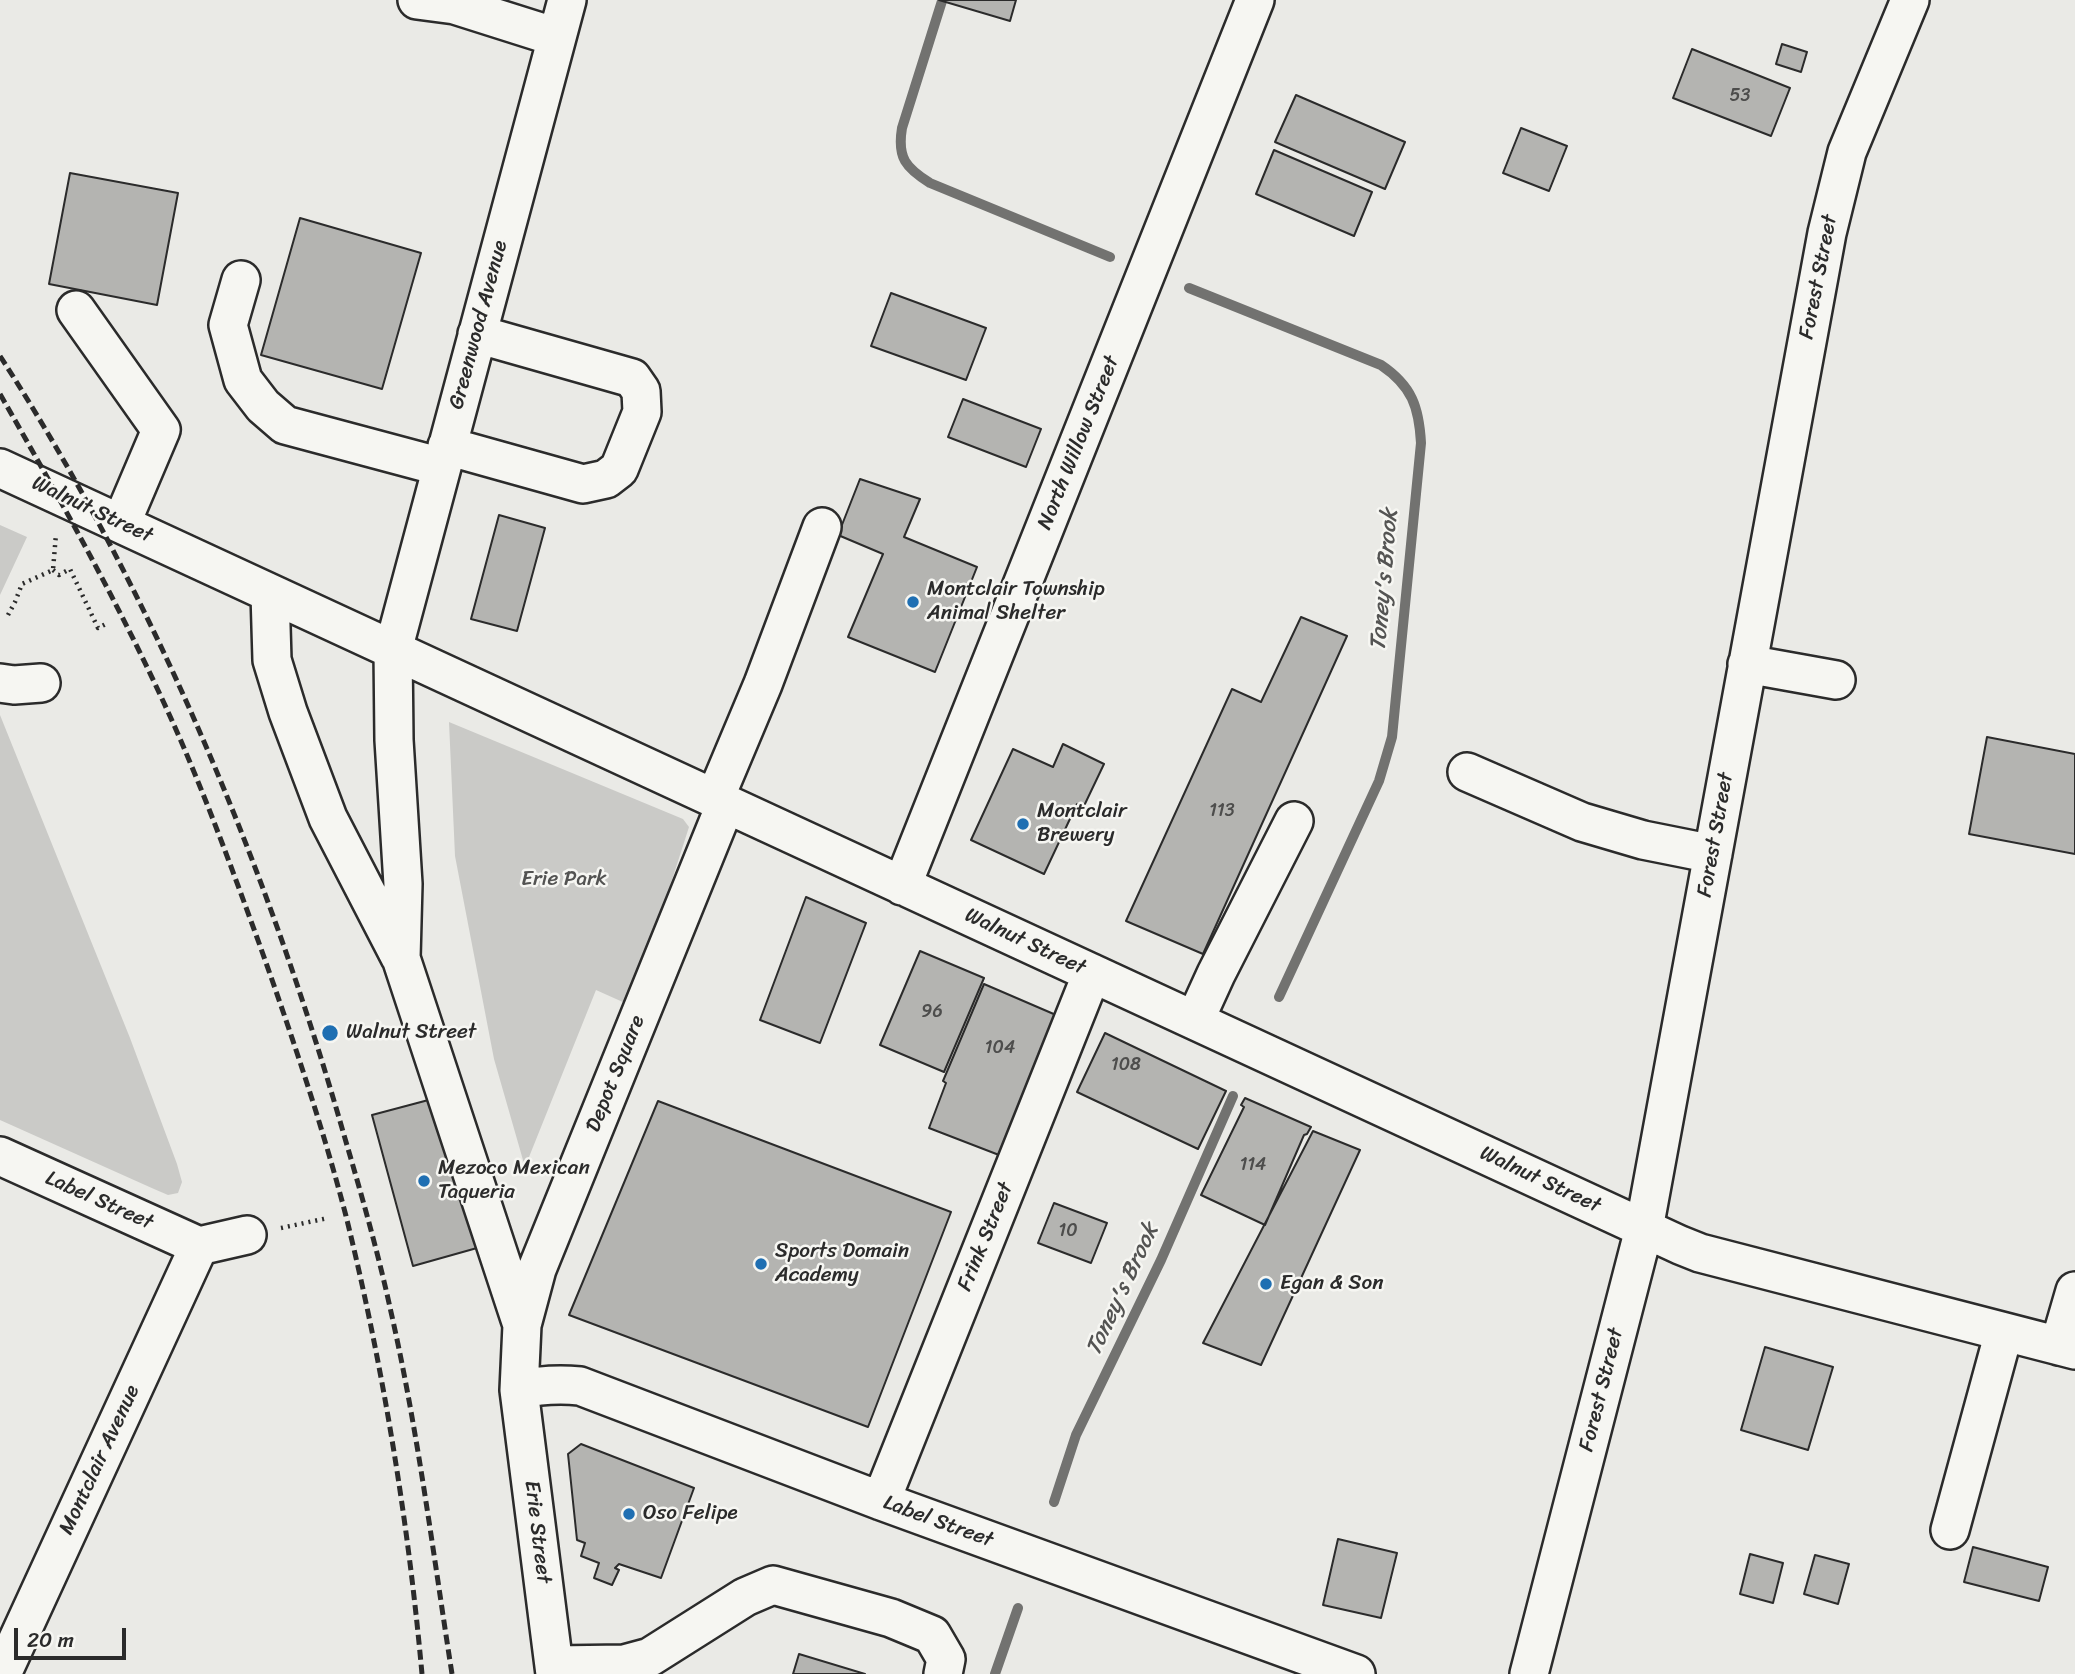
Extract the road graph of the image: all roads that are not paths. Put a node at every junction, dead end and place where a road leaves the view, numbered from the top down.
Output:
1 (417, 0) edge
2 (567, 0) edge
3 (1255, 0) edge
4 (1910, 0) edge
5 (556, 37) junction
6 (241, 280) dead end
7 (76, 310) dead end
8 (477, 334) junction
9 (444, 456) junction
10 (0, 468) edge
11 (121, 524) junction
12 (822, 527) dead end
13 (270, 593) junction
14 (393, 650) junction
15 (1748, 664) junction
16 (1836, 680) dead end
17 (0, 683) edge
18 (41, 683) dead end
19 (1468, 772) dead end
20 (721, 801) junction
21 (1294, 821) dead end
22 (1713, 854) junction
23 (902, 886) junction
24 (401, 958) junction
25 (1091, 973) junction
26 (1195, 1020) junction
27 (0, 1156) edge
28 (1644, 1229) junction
29 (247, 1236) road end
30 (199, 1246) junction
31 (2075, 1291) edge
32 (522, 1325) junction
33 (2004, 1332) junction
34 (2067, 1348) edge
35 (519, 1390) junction
36 (881, 1501) junction
37 (1950, 1530) dead end
38 (554, 1670) edge
39 (2, 1674) edge
40 (943, 1674) edge
41 (1356, 1674) edge
42 (1529, 1674) edge

1 - 5 street
2 - 5 street, Greenwood Avenue
3 - 23 street, North Willow Street
4 - 15 street, Forest Street
5 - 8 street, Greenwood Avenue
6 - 9 street
7 - 11 street
8 - 9 street, Greenwood Avenue
8 - 9 street
9 - 14 street, Greenwood Avenue
10 - 11 street, Walnut Street
11 - 13 street, Walnut Street
12 - 20 street, Depot Square
13 - 14 street, Walnut Street
13 - 24 street
14 - 20 street, Walnut Street
14 - 24 street, Greenwood Avenue
15 - 16 street
15 - 22 street, Forest Street
17 - 18 street
19 - 22 street
20 - 23 street, Walnut Street
20 - 32 street, Depot Square
21 - 26 street
22 - 28 street, Forest Street
23 - 25 street, Walnut Street
24 - 32 street
25 - 26 street, Walnut Street
25 - 36 street, Frink Street
26 - 28 street, Walnut Street
27 - 30 street, Label Street
28 - 33 street, Walnut Street
28 - 42 street, Forest Street
29 - 30 street
30 - 39 street, Montclair Avenue
31 - 34 street
32 - 35 street, Depot Square
33 - 34 street, Walnut Street
33 - 37 street
35 - 36 street, Label Street
35 - 38 street, Erie Street
36 - 41 street, Label Street
38 - 40 street

